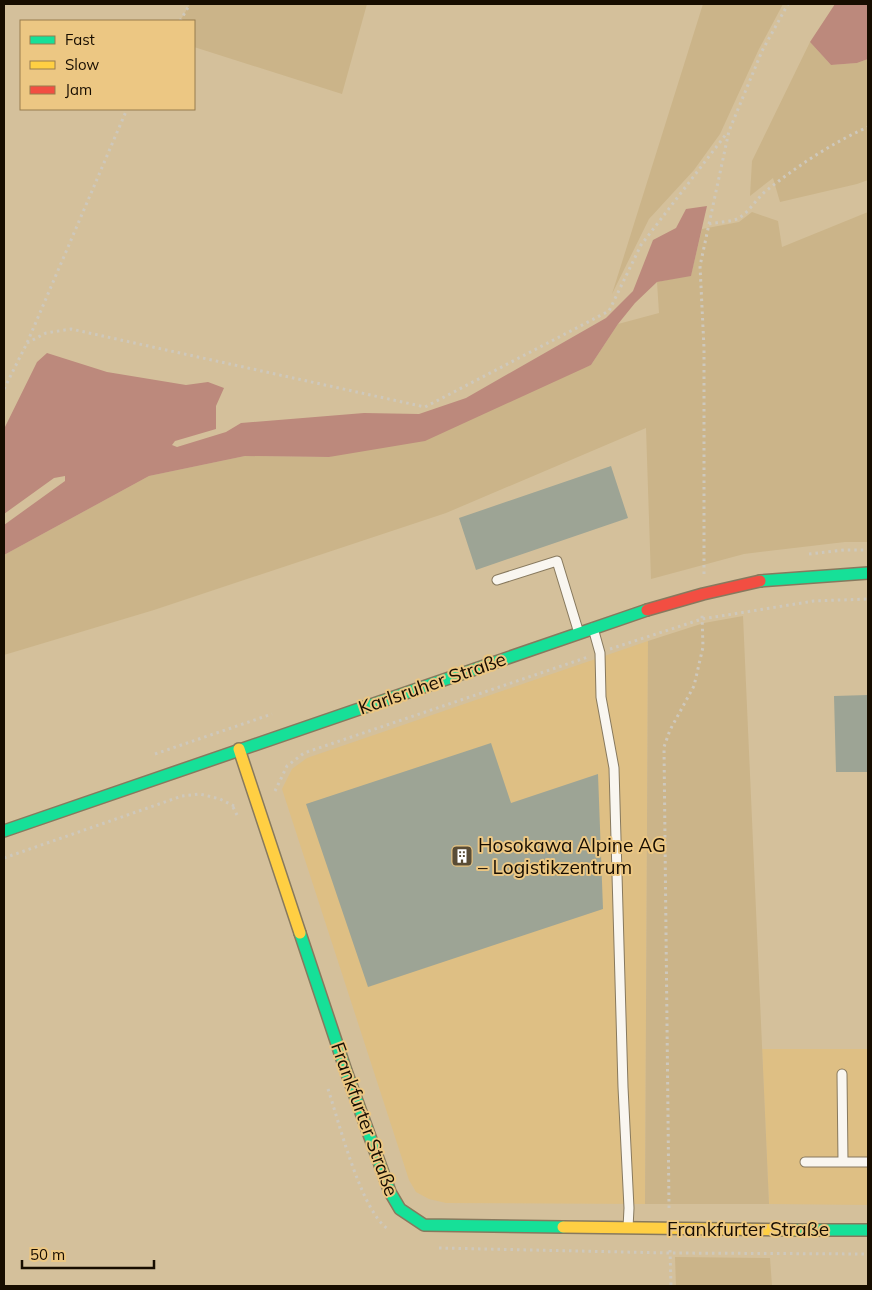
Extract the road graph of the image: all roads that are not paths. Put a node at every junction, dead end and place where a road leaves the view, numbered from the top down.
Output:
1 (868, 573) edge
2 (498, 580) dead end
3 (593, 628) junction
4 (579, 633) junction
5 (239, 749) junction
6 (4, 832) edge
7 (842, 1074) dead end
8 (843, 1161) junction
9 (805, 1162) dead end
10 (868, 1162) edge
11 (628, 1228) junction
12 (868, 1230) edge

1 - 3 street, Karlsruher Straße
2 - 4 lane
3 - 4 street, Karlsruher Straße
3 - 11 lane
4 - 5 street, Karlsruher Straße
5 - 6 street, Karlsruher Straße
5 - 11 street, Frankfurter Straße
7 - 8 lane
8 - 9 lane
8 - 10 lane
11 - 12 street, Frankfurter Straße

